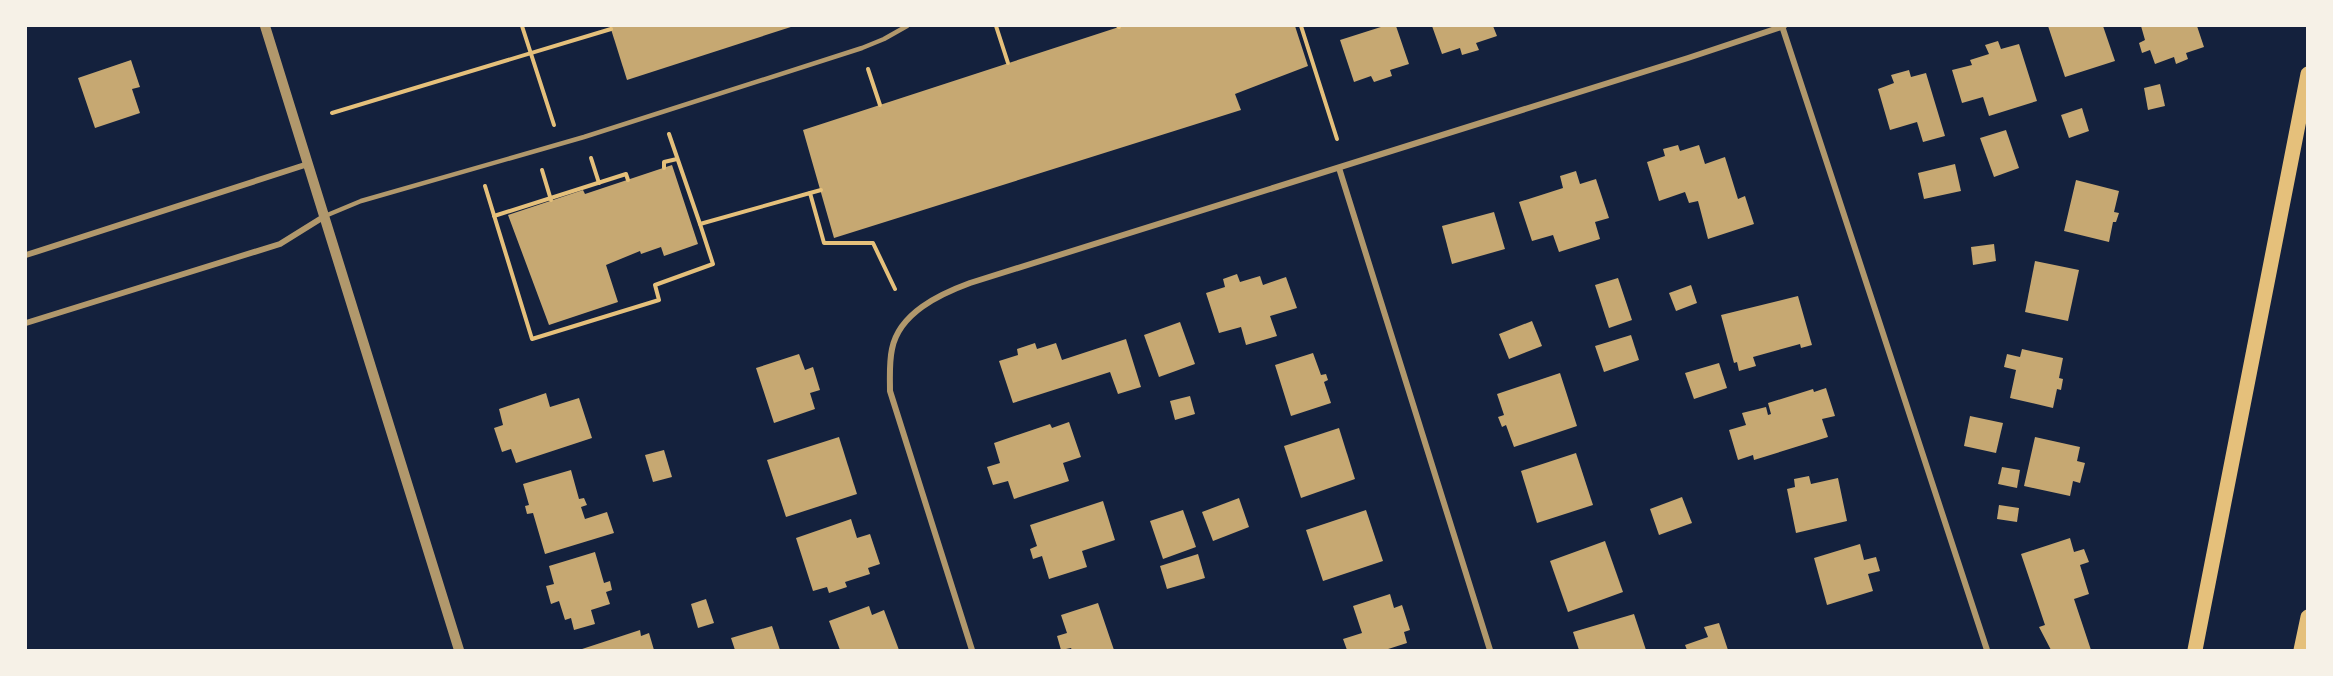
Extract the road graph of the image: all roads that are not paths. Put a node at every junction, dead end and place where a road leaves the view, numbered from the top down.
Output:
1 (265, 26) edge
2 (907, 26) edge
3 (1783, 26) edge
4 (2307, 74) edge
5 (309, 164) junction
6 (1339, 168) junction
7 (325, 216) junction
8 (26, 255) edge
9 (26, 323) edge
10 (2307, 617) edge
11 (459, 651) edge
12 (972, 651) edge
13 (1490, 651) edge
14 (1987, 651) edge
15 (2195, 651) edge
16 (2301, 651) edge

1 - 5 street
2 - 7 lane
3 - 6 street
3 - 14 street
4 - 15 main road
5 - 7 street
5 - 8 street
6 - 12 street
6 - 13 street
7 - 9 street
7 - 11 street
10 - 16 main road

